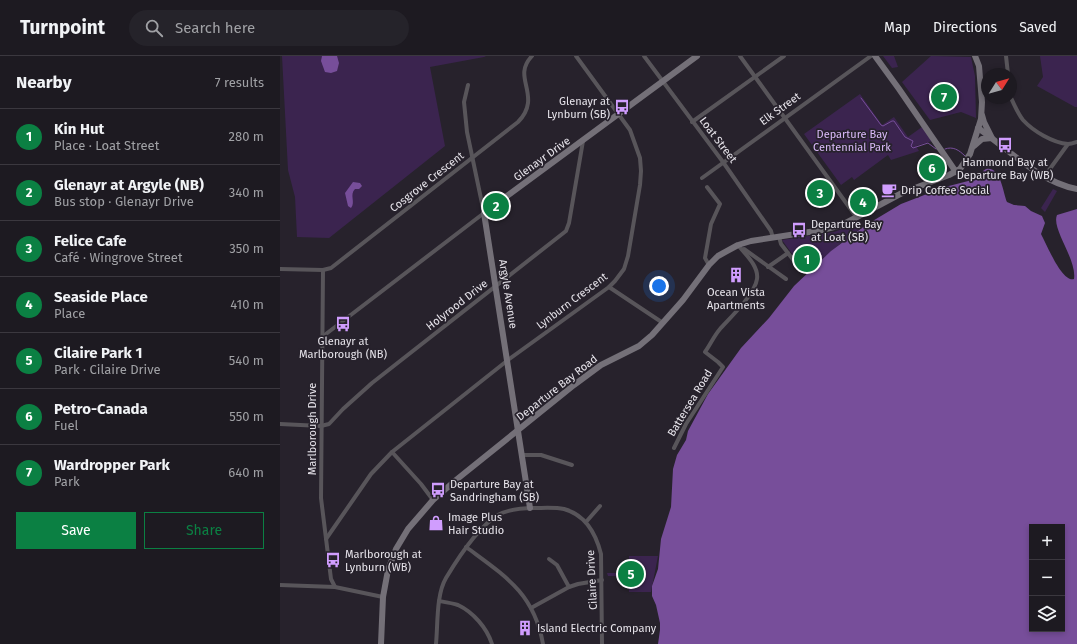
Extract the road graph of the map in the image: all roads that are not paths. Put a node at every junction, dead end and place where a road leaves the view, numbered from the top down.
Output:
1 (532, 56) edge
2 (576, 56) edge
3 (644, 56) edge
4 (697, 56) edge
5 (740, 56) edge
6 (784, 56) edge
7 (871, 56) edge
8 (875, 56) edge
9 (975, 56) edge
10 (1006, 56) edge
11 (1007, 68) edge
12 (755, 77) junction
13 (662, 81) junction
14 (468, 85) dead end
15 (1014, 104) edge
16 (981, 113) junction
17 (618, 114) junction
18 (785, 117) junction
19 (692, 122) junction
20 (978, 128) junction
21 (992, 138) junction
22 (583, 141) junction
23 (1077, 142) edge
24 (1068, 144) junction
25 (972, 147) junction
26 (472, 158) junction
27 (723, 162) junction
28 (956, 172) junction
29 (1044, 177) junction
30 (702, 178) dead end
31 (707, 187) dead end
32 (1077, 189) edge
33 (484, 213) junction
34 (857, 218) junction
35 (776, 237) junction
36 (738, 245) junction
37 (788, 253) junction
38 (708, 265) junction
39 (768, 267) junction
40 (280, 269) edge
41 (323, 270) junction
42 (801, 270) dead end
43 (786, 279) dead end
44 (496, 286) junction
45 (608, 287) junction
46 (663, 323) junction
47 (322, 337) junction
48 (508, 360) junction
49 (280, 424) edge
50 (321, 426) junction
51 (518, 431) junction
52 (674, 448) dead end
53 (392, 452) junction
54 (522, 455) junction
55 (572, 465) dead end
56 (433, 500) junction
57 (600, 506) dead end
58 (530, 508) junction
59 (586, 522) junction
60 (326, 539) junction
61 (466, 547) junction
62 (549, 559) dead end
63 (602, 580) junction
64 (280, 585) edge
65 (569, 587) junction
66 (335, 588) junction
67 (383, 597) junction
68 (439, 601) junction
69 (531, 608) junction
70 (381, 644) edge
71 (436, 644) edge
72 (492, 644) edge
73 (543, 644) edge
74 (602, 644) edge

1 - 26 street, Cosgrove Crescent
2 - 17 street, Lynburn Crescent
3 - 13 street, Loat Street
4 - 13 main road, Glenayr Drive
5 - 12 street
6 - 12 street
7 - 18 street, Elk Street
8 - 28 main road
9 - 16 main road
10 - 11 street
12 - 18 street
12 - 19 street
13 - 17 main road, Glenayr Drive
13 - 19 street, Loat Street
14 - 26 street, Argyle Avenue
15 - 24 street
16 - 20 main road
16 - 21 main road
17 - 22 main road, Glenayr Drive
17 - 45 street, Lynburn Crescent
18 - 27 street, Elk Street
18 - 34 street
19 - 27 street, Loat Street
20 - 21 main road
20 - 25 main road
21 - 25 main road
21 - 29 main road
22 - 33 main road, Glenayr Drive
22 - 44 street, Holyrood Drive
23 - 24 street
24 - 29 street
25 - 28 main road
26 - 33 street, Argyle Avenue
26 - 41 street, Cosgrove Crescent
27 - 30 street, Elk Street
27 - 35 street, Loat Street
28 - 34 main road, Departure Bay Road
29 - 32 main road
31 - 38 street
33 - 44 main road, Argyle Avenue
33 - 47 street, Glenayr Drive
34 - 35 main road, Departure Bay Road
35 - 36 main road, Departure Bay Road
35 - 37 street, Loat Street
36 - 38 main road, Departure Bay Road
36 - 39 street
36 - 52 street, Battersea Road
37 - 39 street
37 - 42 street, Loat Street
38 - 46 main road, Departure Bay Road
39 - 43 street
40 - 41 street, Cosgrove Crescent
41 - 47 street, Marlborough Drive
44 - 48 main road, Argyle Avenue
44 - 50 street, Holyrood Drive
45 - 46 street
45 - 48 street, Lynburn Crescent
46 - 51 main road, Departure Bay Road
47 - 50 street, Marlborough Drive
48 - 51 main road, Argyle Avenue
48 - 53 street, Lynburn Crescent
49 - 50 street
50 - 60 street, Marlborough Drive
51 - 54 main road, Argyle Avenue
51 - 56 main road, Departure Bay Road
53 - 56 street
53 - 60 street, Lynburn Crescent
54 - 55 street
54 - 58 main road, Argyle Avenue
56 - 67 main road, Departure Bay Road
57 - 59 street
58 - 59 street, Cilaire Drive
58 - 61 street, Cilaire Drive
59 - 63 street, Cilaire Drive
60 - 66 street, Marlborough Drive
61 - 68 street, Cilaire Drive
61 - 69 street
62 - 65 street
63 - 65 street
63 - 74 street, Cilaire Drive
64 - 66 street
65 - 69 street
66 - 67 street
67 - 70 main road, Departure Bay Road
68 - 71 street, Cilaire Drive
68 - 72 street
69 - 73 street

